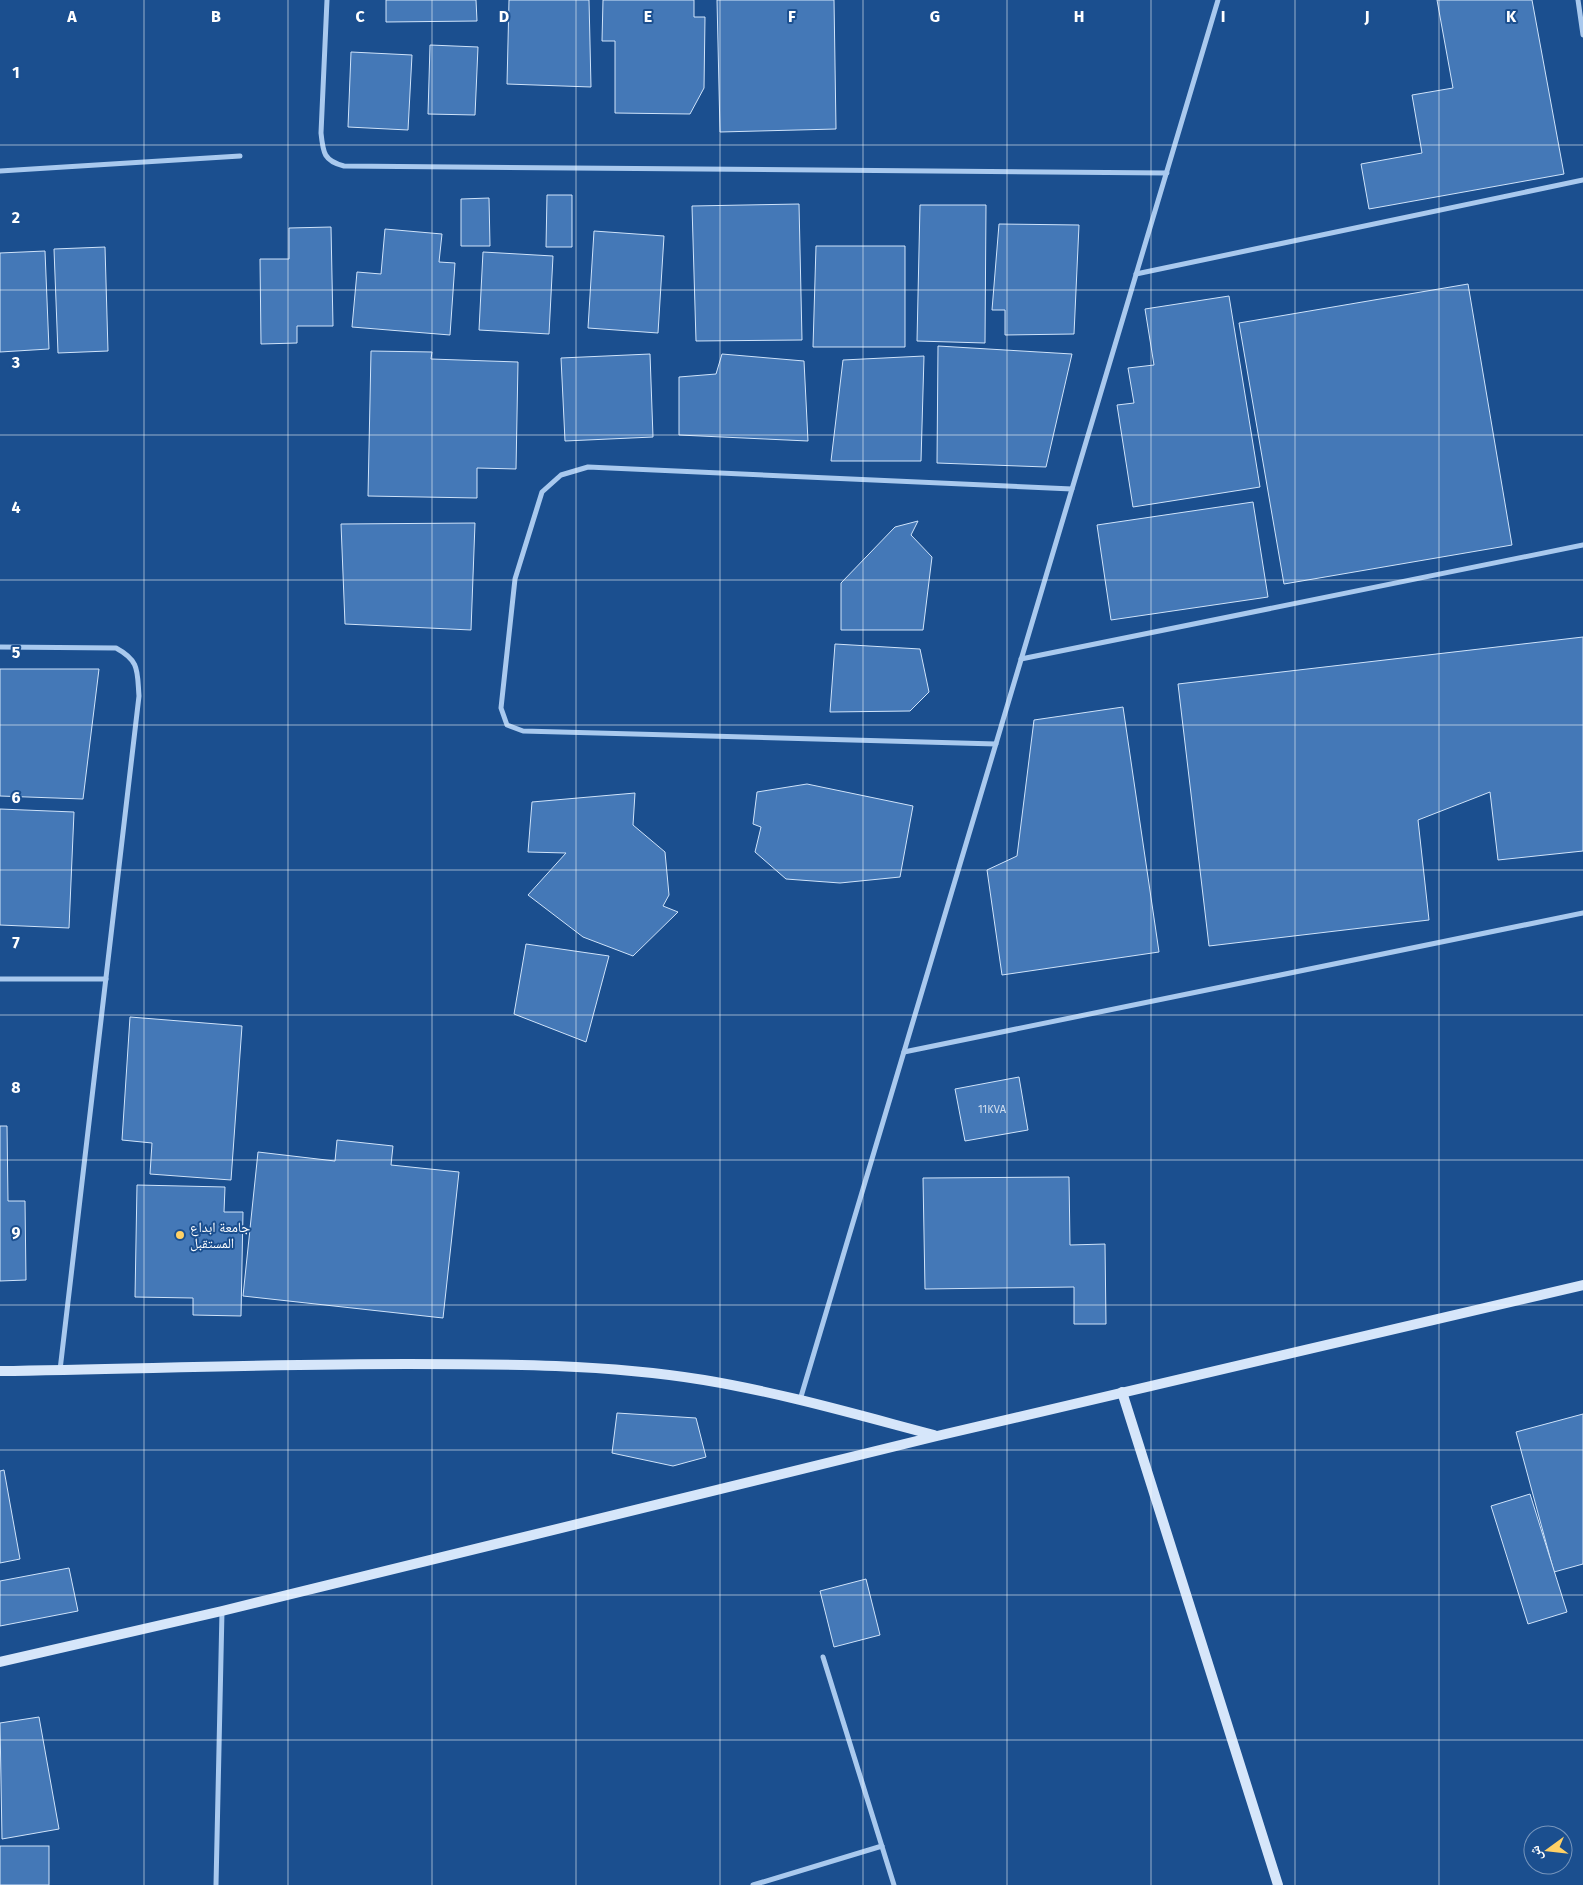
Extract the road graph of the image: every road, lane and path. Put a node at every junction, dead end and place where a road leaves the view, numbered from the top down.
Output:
1 (327, 0) edge
2 (1218, 0) edge
3 (1578, 0) edge
4 (1583, 35) edge
5 (240, 156) dead end
6 (0, 171) edge
7 (1166, 174) junction
8 (1583, 180) edge
9 (1136, 274) junction
10 (1072, 489) junction
11 (1583, 545) edge
12 (0, 647) edge
13 (1021, 659) junction
14 (996, 744) junction
15 (1583, 913) edge
16 (0, 979) edge
17 (106, 979) junction
18 (904, 1052) junction
19 (1583, 1285) edge
20 (60, 1370) junction
21 (0, 1371) edge
22 (1122, 1392) junction
23 (800, 1400) junction
24 (937, 1436) junction
25 (222, 1611) junction
26 (822, 1657) dead end
27 (0, 1662) edge
28 (882, 1846) junction
29 (216, 1885) edge
30 (753, 1885) edge
31 (894, 1885) edge
32 (1278, 1885) edge

1 - 7 street
2 - 7 street
3 - 4 street
5 - 6 street
7 - 9 street
8 - 9 street
9 - 10 street
10 - 13 street
10 - 14 street
11 - 13 street
12 - 17 street
13 - 14 street
14 - 18 street
15 - 18 street
16 - 17 street
17 - 20 street
18 - 23 street
19 - 22 main road
20 - 21 main road
20 - 23 main road
22 - 24 main road
22 - 32 main road
23 - 24 main road
24 - 25 main road
25 - 27 main road
25 - 29 street
26 - 28 street
28 - 30 street
28 - 31 street

